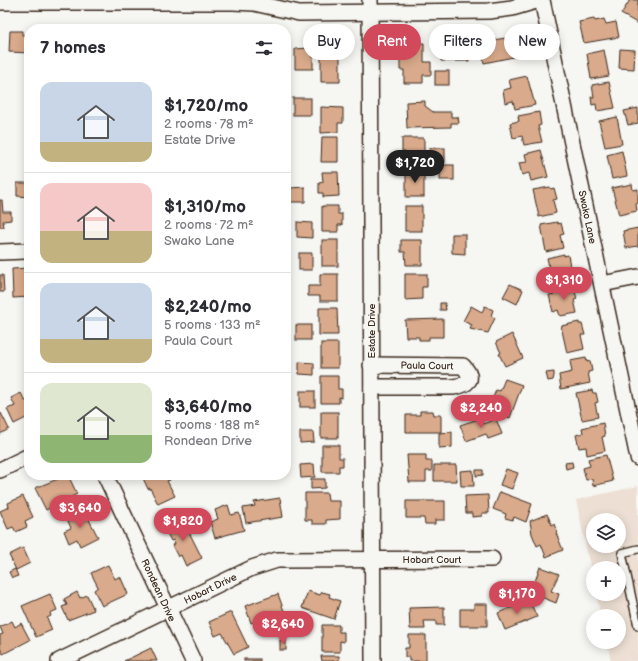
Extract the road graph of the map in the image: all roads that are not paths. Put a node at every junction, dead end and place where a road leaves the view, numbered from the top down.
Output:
1 (539, 0) edge
2 (542, 0) edge
3 (0, 2) edge
4 (370, 6) edge
5 (24, 251) edge
6 (0, 252) edge
7 (638, 277) edge
8 (602, 284) junction
9 (371, 365) junction
10 (372, 387) junction
11 (24, 458) edge
12 (638, 458) edge
13 (0, 470) edge
14 (107, 480) edge
15 (638, 549) edge
16 (372, 559) junction
17 (492, 559) dead end
18 (169, 609) junction
19 (638, 626) edge
20 (59, 661) edge
21 (193, 661) edge
22 (373, 661) edge

1 - 4 street
2 - 8 street, Swako Lane
3 - 4 street
4 - 9 street, Estate Drive
5 - 6 street
7 - 8 street
8 - 12 street, Swako Lane
9 - 10 street, Estate Drive
9 - 10 street, Paula Court
10 - 16 street, Estate Drive
11 - 13 street
14 - 18 street, Rondean Drive
15 - 19 lane
16 - 17 street, Hobart Court
16 - 18 street, Hobart Drive
16 - 22 street, Estate Drive
18 - 20 street, Hobart Drive
18 - 21 street, Rondean Drive

